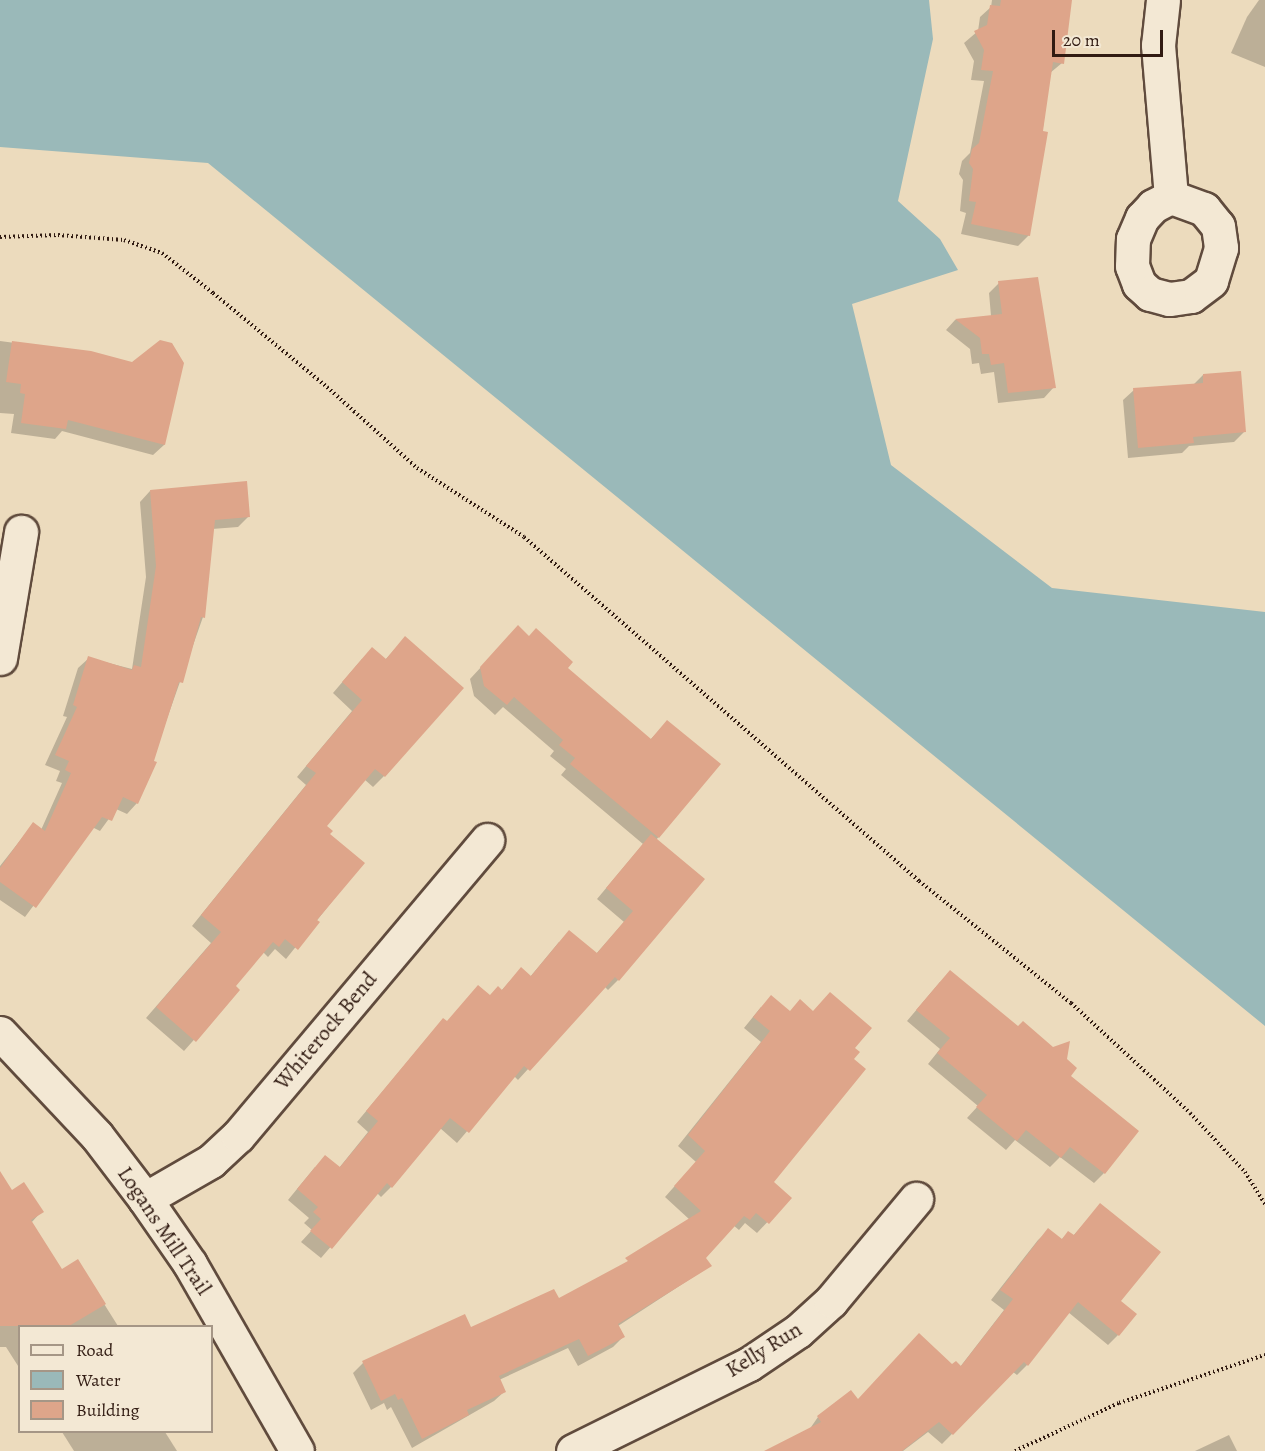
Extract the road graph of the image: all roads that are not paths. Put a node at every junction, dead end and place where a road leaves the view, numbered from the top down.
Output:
1 (1163, 0) edge
2 (1171, 197) dead end
3 (21, 532) dead end
4 (0, 658) edge
5 (487, 840) dead end
6 (0, 1033) edge
7 (146, 1199) junction
8 (916, 1199) dead end
9 (297, 1451) edge
10 (573, 1451) edge

1 - 2 street
3 - 4 street
5 - 7 street, Whiterock Bend
6 - 7 street, Logans Mill Trail
7 - 9 street, Logans Mill Trail
8 - 10 street, Kelly Run

